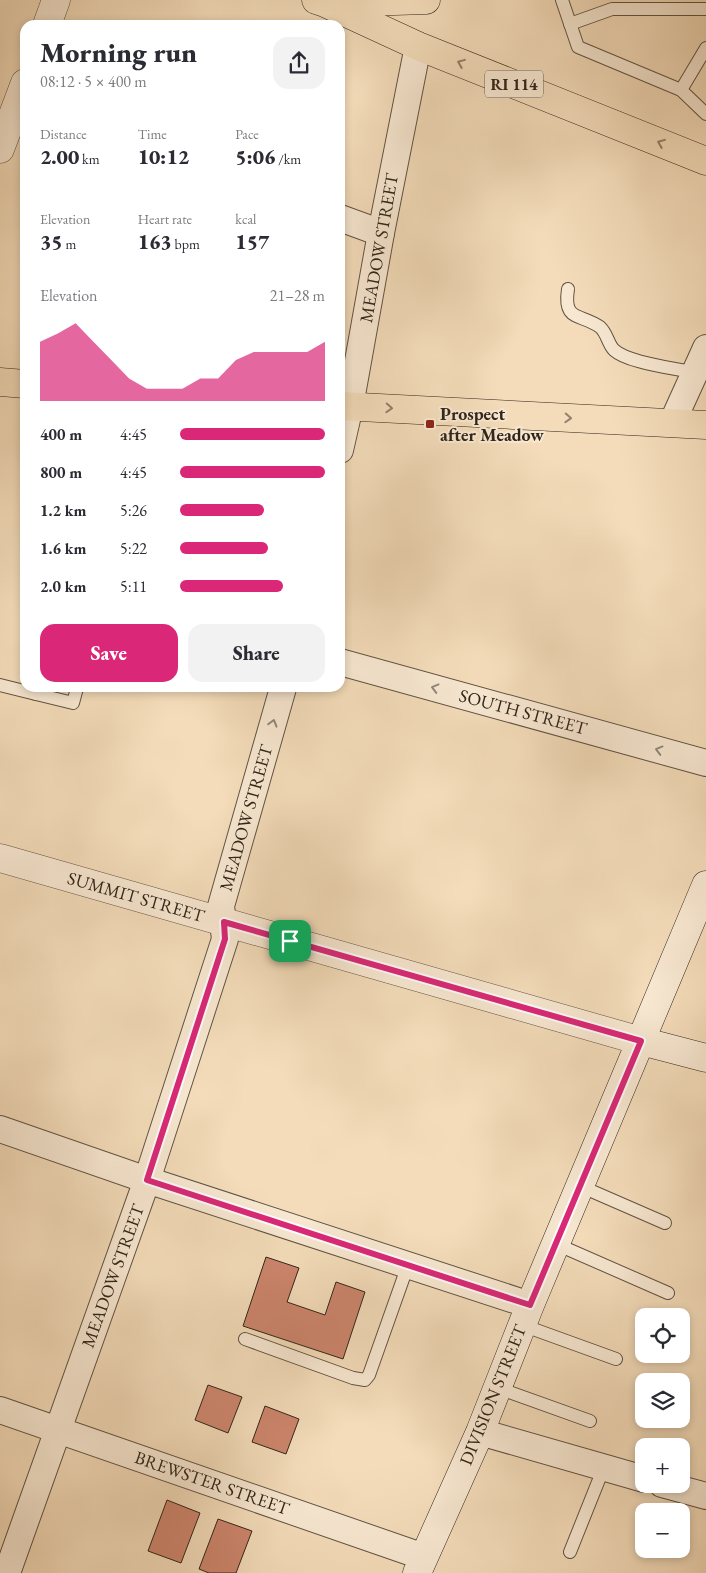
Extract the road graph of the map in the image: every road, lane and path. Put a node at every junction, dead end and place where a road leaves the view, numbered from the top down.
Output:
1 (426, 0) edge
2 (562, 0) edge
3 (320, 1) edge
4 (706, 9) edge
5 (570, 24) junction
6 (418, 46) junction
7 (706, 48) edge
8 (681, 90) junction
9 (20, 96) edge
10 (706, 114) edge
11 (0, 150) edge
12 (706, 161) edge
13 (345, 220) edge
14 (381, 233) junction
15 (568, 289) dead end
16 (706, 348) edge
17 (695, 372) junction
18 (0, 382) edge
19 (20, 384) edge
20 (345, 406) edge
21 (672, 423) junction
22 (706, 425) edge
23 (345, 663) edge
24 (0, 685) edge
25 (20, 688) edge
26 (41, 692) edge
27 (76, 692) edge
28 (282, 692) edge
29 (706, 763) edge
30 (0, 858) edge
31 (706, 884) edge
32 (224, 922) junction
33 (641, 1041) junction
34 (706, 1058) edge
35 (0, 1129) edge
36 (147, 1180) junction
37 (580, 1186) junction
38 (665, 1223) dead end
39 (556, 1244) junction
40 (408, 1265) junction
41 (668, 1293) dead end
42 (526, 1315) junction
43 (245, 1339) dead end
44 (616, 1359) dead end
45 (498, 1388) junction
46 (0, 1410) edge
47 (590, 1421) dead end
48 (57, 1429) junction
49 (480, 1432) junction
50 (604, 1467) junction
51 (635, 1476) edge
52 (690, 1492) edge
53 (706, 1496) edge
54 (570, 1552) dead end
55 (421, 1565) edge
56 (8, 1573) edge

1 - 3 main road
2 - 5 lane
3 - 6 main road, RI 114
4 - 5 lane
5 - 8 lane
12 -> 6 main road, RI 114
6 - 14 street, MEADOW STREET
7 - 8 lane
8 - 10 lane
9 - 11 main road
13 - 14 street
14 - 20 street, MEADOW STREET
15 - 17 lane
16 - 17 street
17 - 21 street
18 - 19 main road
20 -> 21 main road
21 - 22 main road
29 -> 23 street, SOUTH STREET
24 - 25 lane
26 - 27 lane
32 -> 28 street, MEADOW STREET
30 - 32 main road, SUMMIT STREET
31 - 33 main road, DIVISION STREET
32 - 33 main road, SUMMIT STREET
32 - 36 street, MEADOW STREET
33 - 34 main road, SUMMIT STREET
33 - 37 main road, DIVISION STREET
35 - 36 street
36 - 40 street
36 - 48 street, MEADOW STREET
37 - 38 lane
37 - 39 main road, DIVISION STREET
39 - 41 lane
39 - 42 main road, DIVISION STREET
40 - 42 street
40 - 43 lane
42 - 44 lane
42 - 45 main road, DIVISION STREET
45 - 47 lane
45 - 49 main road, DIVISION STREET
46 - 48 street, BREWSTER STREET
48 - 55 street, BREWSTER STREET
48 - 56 street, MEADOW STREET
49 - 50 street
49 - 55 main road, DIVISION STREET
50 - 51 street
50 - 54 lane
52 - 53 street

